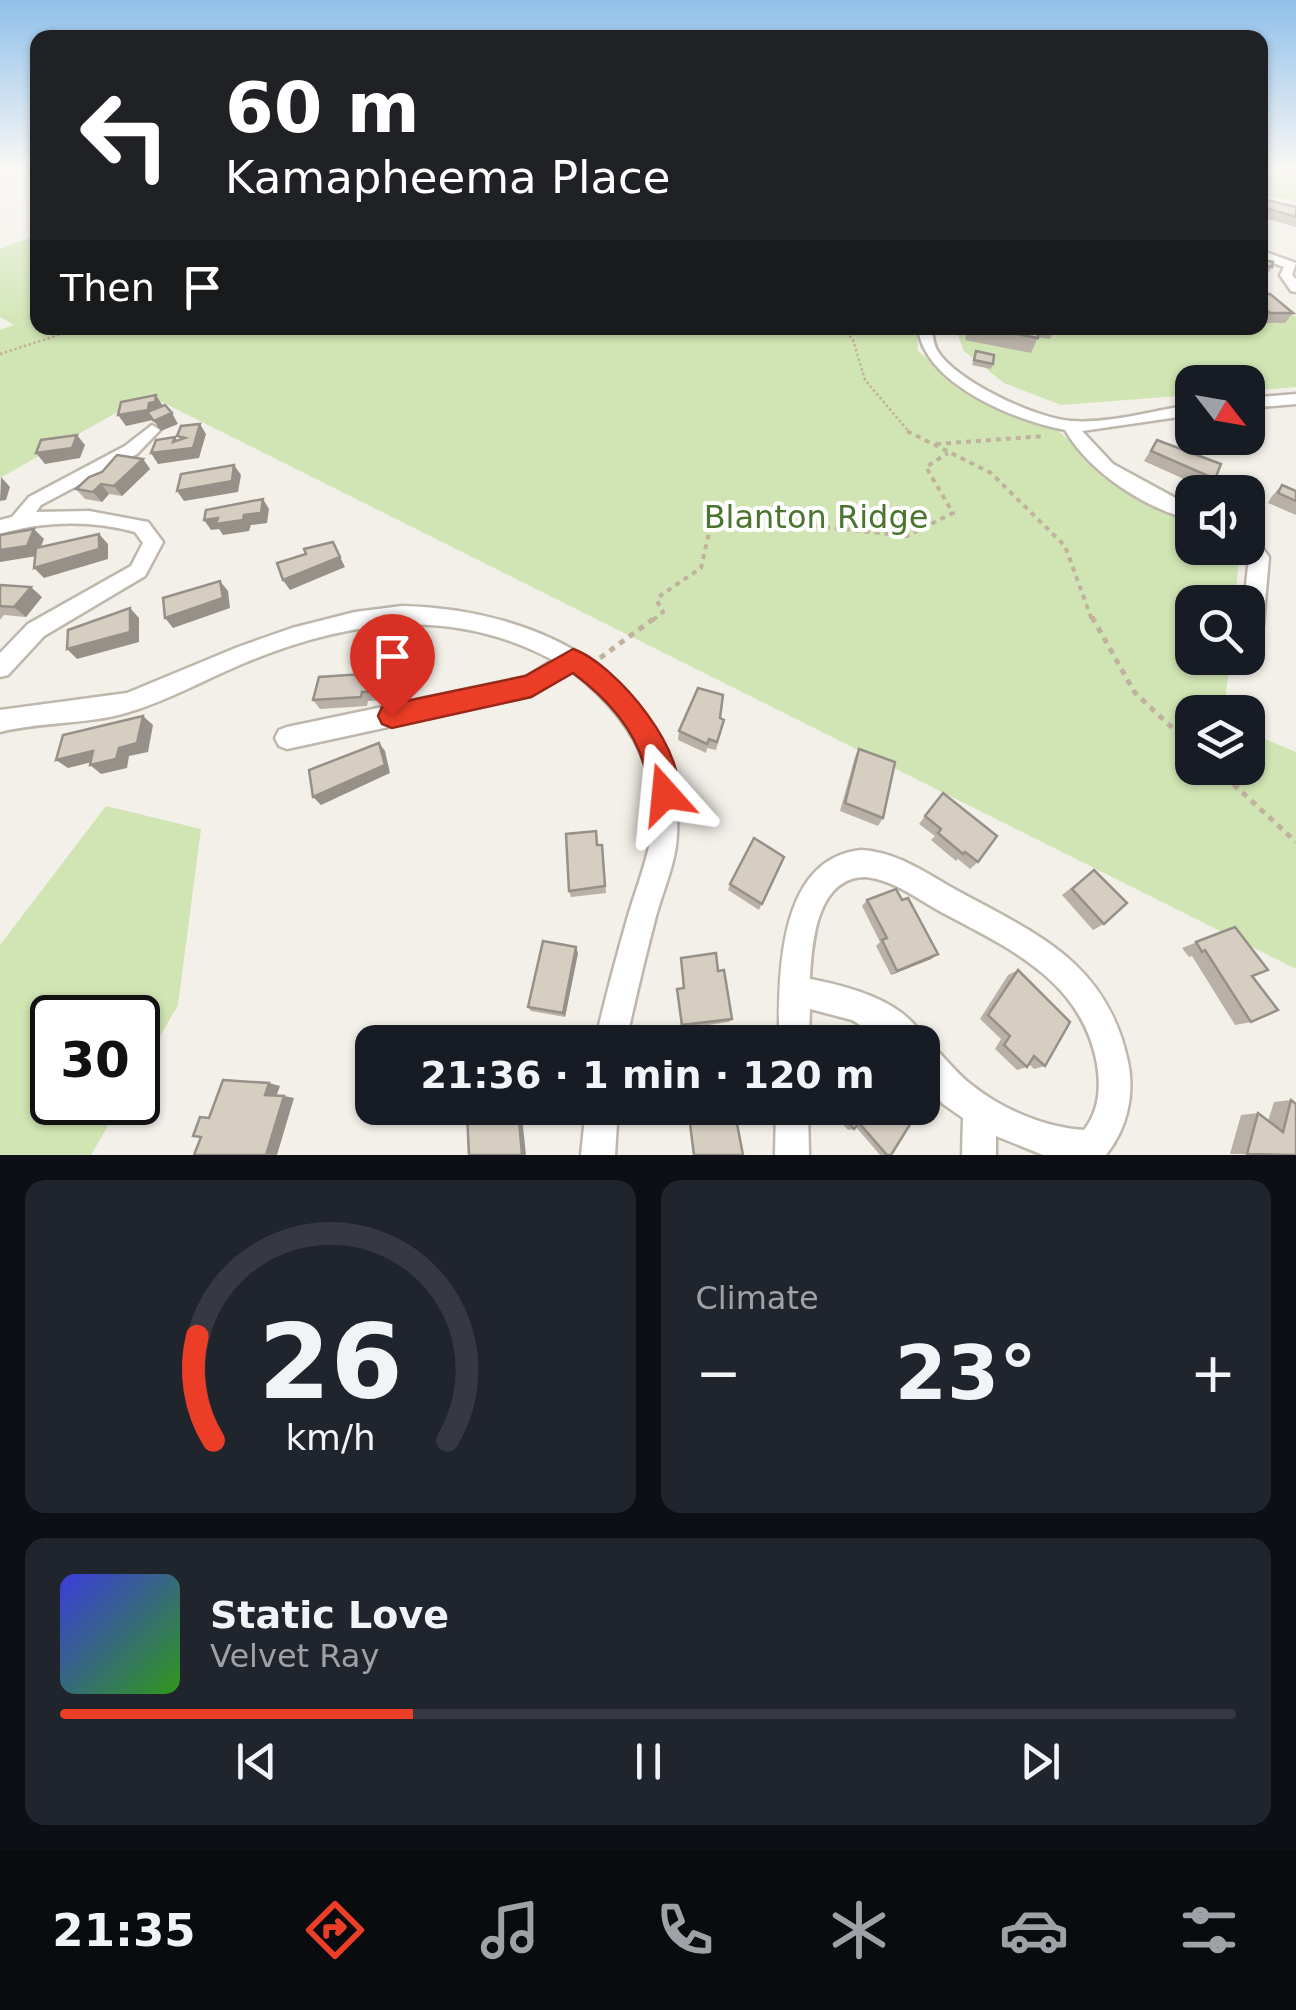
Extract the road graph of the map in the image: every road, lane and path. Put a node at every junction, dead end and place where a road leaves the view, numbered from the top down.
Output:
1 (1268, 257) edge
2 (1293, 266) edge
3 (1296, 288) edge
4 (58, 335) edge
5 (848, 335) edge
6 (927, 335) edge
7 (0, 354) edge
8 (1296, 399) edge
9 (1265, 402) edge
10 (1175, 413) edge
11 (152, 430) edge
12 (1072, 430) junction
13 (931, 445) junction
14 (948, 453) junction
15 (1175, 505) edge
16 (10, 524) edge
17 (580, 664) junction
18 (0, 668) edge
19 (0, 722) edge
20 (1175, 730) edge
21 (287, 738) dead end
22 (1234, 785) edge
23 (1296, 842) edge
24 (796, 991) junction
25 (615, 1025) edge
26 (795, 1025) edge
27 (890, 1025) edge
28 (940, 1077) edge
29 (979, 1108) junction
30 (601, 1125) edge
31 (792, 1125) edge
32 (598, 1155) edge
33 (792, 1155) edge
34 (979, 1155) edge

1 - 2 street
2 - 3 street
4 - 7 path
5 - 13 path
6 - 12 street
8 - 9 street
10 - 12 street
11 - 16 street
12 - 13 path
12 - 15 street
13 - 14 path
14 - 17 path
14 - 20 path
16 - 18 street
17 - 19 street
17 - 21 street
17 - 25 street
22 - 23 path
24 - 26 street
24 - 27 street
24 - 29 street
28 - 29 street
29 - 34 street
30 - 32 street
31 - 33 street

